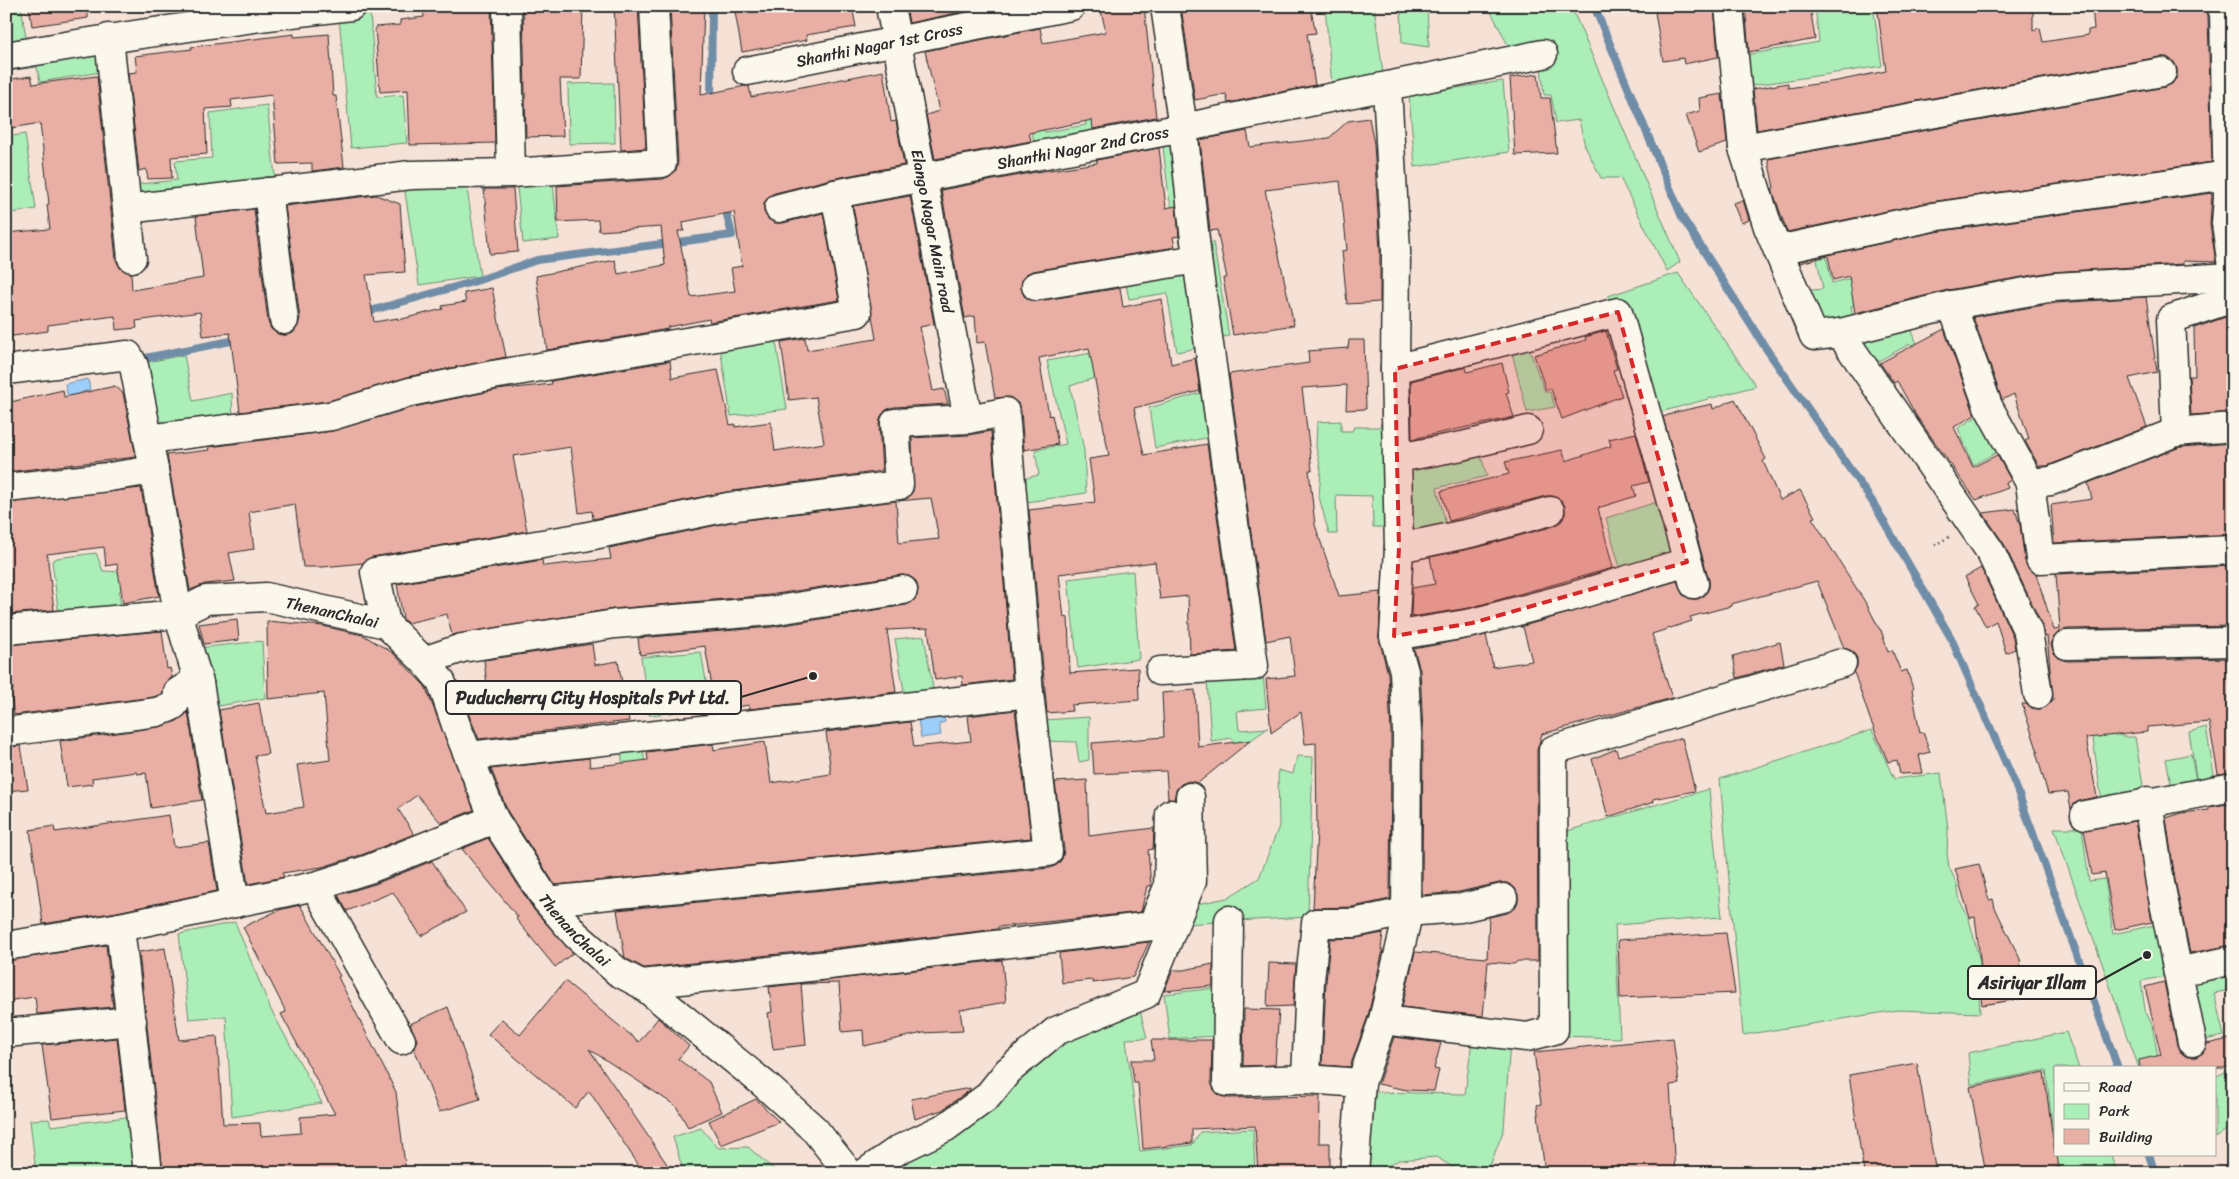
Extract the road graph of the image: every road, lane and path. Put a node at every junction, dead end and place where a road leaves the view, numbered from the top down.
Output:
1 (351, 6) edge
2 (507, 6) edge
3 (654, 6) edge
4 (890, 6) edge
5 (1071, 6) edge
6 (1165, 6) edge
7 (1729, 6) edge
8 (2221, 6) edge
9 (266, 11) edge
10 (109, 38) junction
11 (897, 41) junction
12 (1542, 54) dead end
13 (6, 56) edge
14 (747, 71) dead end
15 (2162, 72) dead end
16 (1387, 87) junction
17 (1183, 128) junction
18 (1743, 148) junction
19 (512, 173) junction
20 (2228, 175) junction
21 (924, 178) junction
22 (268, 192) junction
23 (835, 194) junction
24 (778, 208) dead end
25 (127, 209) junction
26 (1778, 250) junction
27 (132, 258) dead end
28 (1196, 259) junction
29 (2233, 276) edge
30 (1036, 286) dead end
31 (2233, 298) edge
32 (1952, 305) junction
33 (284, 320) dead end
34 (1840, 333) junction
35 (1395, 368) junction
36 (6, 370) edge
37 (968, 419) junction
38 (2233, 427) edge
39 (1528, 430) dead end
40 (2176, 432) junction
41 (148, 440) junction
42 (1398, 458) junction
43 (154, 470) junction
44 (2030, 483) junction
45 (6, 488) edge
46 (1550, 511) dead end
47 (1399, 548) junction
48 (2233, 550) edge
49 (2040, 559) junction
50 (2003, 579) junction
51 (903, 590) dead end
52 (178, 614) junction
53 (386, 624) junction
54 (6, 630) edge
55 (1394, 636) junction
56 (2233, 642) edge
57 (2067, 646) dead end
58 (424, 661) junction
59 (1842, 663) dead end
60 (1160, 672) dead end
61 (199, 683) junction
62 (1029, 693) junction
63 (2038, 694) dead end
64 (6, 732) edge
65 (469, 756) junction
66 (2233, 787) edge
67 (2148, 801) junction
68 (2085, 814) dead end
69 (494, 820) junction
70 (315, 886) junction
71 (1504, 898) dead end
72 (547, 901) junction
73 (236, 903) junction
74 (1405, 912) junction
75 (1229, 920) dead end
76 (120, 927) junction
77 (6, 946) edge
78 (2233, 960) edge
79 (2178, 972) junction
80 (640, 984) junction
81 (1383, 1020) junction
82 (132, 1021) junction
83 (6, 1033) edge
84 (401, 1040) dead end
85 (2192, 1042) dead end
86 (1306, 1079) junction
87 (1361, 1083) junction
88 (148, 1173) edge
89 (849, 1173) edge
90 (865, 1173) edge
91 (1354, 1173) edge

1 - 9 street
2 - 19 street
3 - 19 street
4 - 11 street, Elango Nagar Main road
5 - 11 street, Shanthi Nagar 1st Cross
6 - 17 street
7 - 18 street
8 - 20 street
9 - 10 street
10 - 13 street
10 - 25 street
11 - 14 street, Shanthi Nagar 1st Cross
11 - 21 street, Elango Nagar Main road
12 - 16 street, Shanthi Nagar 2nd Cross
15 - 18 street
16 - 17 street, Shanthi Nagar 2nd Cross
16 - 35 street
17 - 21 street, Shanthi Nagar 2nd Cross
17 - 28 street
18 - 26 street
19 - 22 street
20 - 26 street
20 - 29 street
21 - 23 street, Shanthi Nagar 2nd Cross
21 - 37 street, Elango Nagar Main road
22 - 25 street
22 - 33 street
23 - 24 street, Shanthi Nagar 2nd Cross
23 - 41 street
25 - 27 street
26 - 34 street
28 - 30 street
28 - 60 street
29 - 32 street
31 - 40 street
32 - 34 street
32 - 44 street
34 - 50 street
35 - 42 street
35 - 55 street
36 - 41 street
37 - 53 street
37 - 62 street
38 - 40 street
39 - 42 street
40 - 44 street
41 - 43 street
42 - 47 street
43 - 45 street
43 - 52 street
44 - 49 street
46 - 47 street
47 - 55 street
48 - 49 street
49 - 50 street
50 - 63 street
51 - 58 street
52 - 53 street, ThenanChalai
52 - 54 street
52 - 61 street
53 - 58 street, ThenanChalai
55 - 74 street
56 - 57 street
58 - 65 street, ThenanChalai
59 - 81 street
61 - 64 street
61 - 73 street
62 - 65 street
62 - 72 street
65 - 69 street, ThenanChalai
66 - 67 street
67 - 68 street
67 - 79 street
69 - 70 street
69 - 72 street, ThenanChalai
70 - 73 street
70 - 84 street
71 - 74 street
72 - 80 street, ThenanChalai
73 - 76 street
74 - 81 street
74 - 86 street
75 - 86 street
76 - 77 street
76 - 82 street
78 - 79 street
79 - 85 street
80 - 89 street, ThenanChalai
80 - 90 street
81 - 87 street
82 - 83 street
82 - 88 street
86 - 87 street
87 - 91 street

